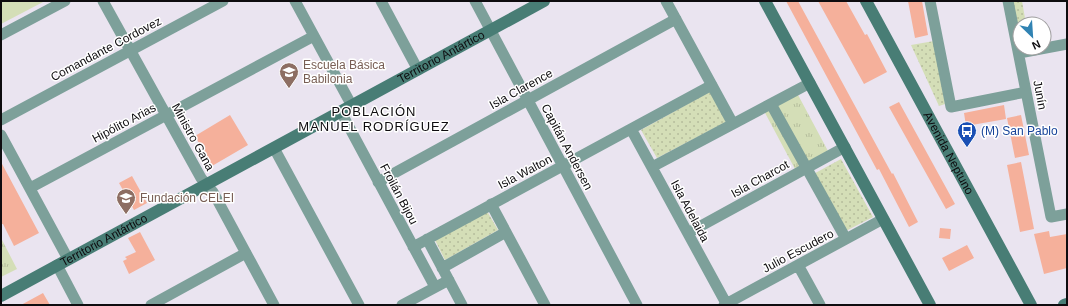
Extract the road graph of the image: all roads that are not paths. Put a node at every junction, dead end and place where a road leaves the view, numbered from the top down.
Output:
1 (64, 1) edge
2 (103, 1) edge
3 (223, 1) edge
4 (295, 1) edge
5 (381, 1) edge
6 (475, 1) edge
7 (544, 1) edge
8 (666, 1) edge
9 (765, 1) edge
10 (866, 1) edge
11 (930, 1) edge
12 (1008, 1) edge
13 (676, 20) junction
14 (1012, 20) edge
15 (491, 30) junction
16 (1, 35) edge
17 (314, 36) junction
18 (1067, 44) edge
19 (1052, 47) edge
20 (130, 51) junction
21 (1020, 56) edge
22 (418, 70) junction
23 (810, 83) junction
24 (712, 85) junction
25 (1026, 92) junction
26 (528, 100) junction
27 (771, 104) junction
28 (352, 106) junction
29 (341, 112) junction
30 (166, 116) junction
31 (1, 120) edge
32 (733, 124) junction
33 (631, 129) junction
34 (1, 135) edge
35 (844, 147) junction
36 (274, 148) junction
37 (563, 166) junction
38 (652, 167) junction
39 (807, 168) junction
40 (378, 182) junction
41 (207, 185) junction
42 (30, 188) junction
43 (491, 204) junction
44 (1067, 214) edge
45 (883, 219) junction
46 (506, 232) junction
47 (688, 233) junction
48 (427, 239) junction
49 (846, 239) junction
50 (413, 247) junction
51 (246, 253) junction
52 (68, 259) junction
53 (798, 265) junction
54 (57, 266) junction
55 (442, 268) junction
56 (449, 280) junction
57 (435, 287) junction
58 (1, 296) edge
59 (78, 305) edge
60 (151, 305) edge
61 (274, 305) edge
62 (359, 305) edge
63 (402, 305) edge
64 (462, 305) edge
65 (546, 305) edge
66 (637, 305) edge
67 (726, 305) edge
68 (820, 305) edge
69 (930, 305) edge
70 (1031, 305) edge

1 - 16 street
2 - 20 street, Ministro Gana
3 - 20 street, Comandante Cordovez
4 - 17 street
5 - 22 street
6 - 15 street, Capitán Andersen
7 - 15 main road, Territorio Antártico
8 - 13 street
9 - 23 main road
10 - 70 main road, Avenida Neptuno
11 - 25 street
12 - 14 street, Junín
13 - 24 street
13 - 26 street, Isla Clarence
15 - 22 main road, Territorio Antártico
15 - 26 street, Capitán Andersen
17 - 28 street
17 - 30 street, Hipólito Arias
18 - 19 street
20 - 30 street, Ministro Gana
20 - 31 street, Comandante Cordovez
21 - 25 street, Junín
22 - 28 main road, Territorio Antártico
23 - 27 street
23 - 35 main road
24 - 32 street
24 - 33 street, Isla Walton
25 - 44 street, Junín
26 - 37 street, Capitán Andersen
26 - 40 street, Isla Clarence
27 - 32 street
27 - 39 street
28 - 29 main road, Territorio Antártico
29 - 36 main road, Territorio Antártico
29 - 40 street, Froilán Bijou
30 - 41 street, Ministro Gana
30 - 42 street, Hipólito Arias
32 - 38 street
33 - 37 street, Isla Walton
33 - 38 street, Isla Adelaida
34 - 42 street
35 - 39 street, Isla Charcot
35 - 45 main road
36 - 41 main road, Territorio Antártico
36 - 62 street
37 - 43 street, Isla Walton
37 - 66 street, Capitán Andersen
38 - 47 street, Isla Adelaida
39 - 47 street, Isla Charcot
39 - 49 street
40 - 50 street, Froilán Bijou
41 - 51 street, Ministro Gana
41 - 52 main road, Territorio Antártico
42 - 52 street
43 - 46 street
43 - 48 street, Isla Walton
45 - 49 street, Julio Escudero
45 - 69 main road
46 - 55 street
46 - 65 street
47 - 67 street, Isla Adelaida
48 - 50 street, Isla Walton
48 - 55 street
49 - 53 street, Julio Escudero
50 - 57 street, Froilán Bijou
51 - 60 street
51 - 61 street, Ministro Gana
52 - 54 main road, Territorio Antártico
53 - 67 street, Julio Escudero
53 - 68 street
54 - 58 main road, Territorio Antártico
54 - 59 street
55 - 56 street
56 - 57 street
56 - 64 street
57 - 63 street

